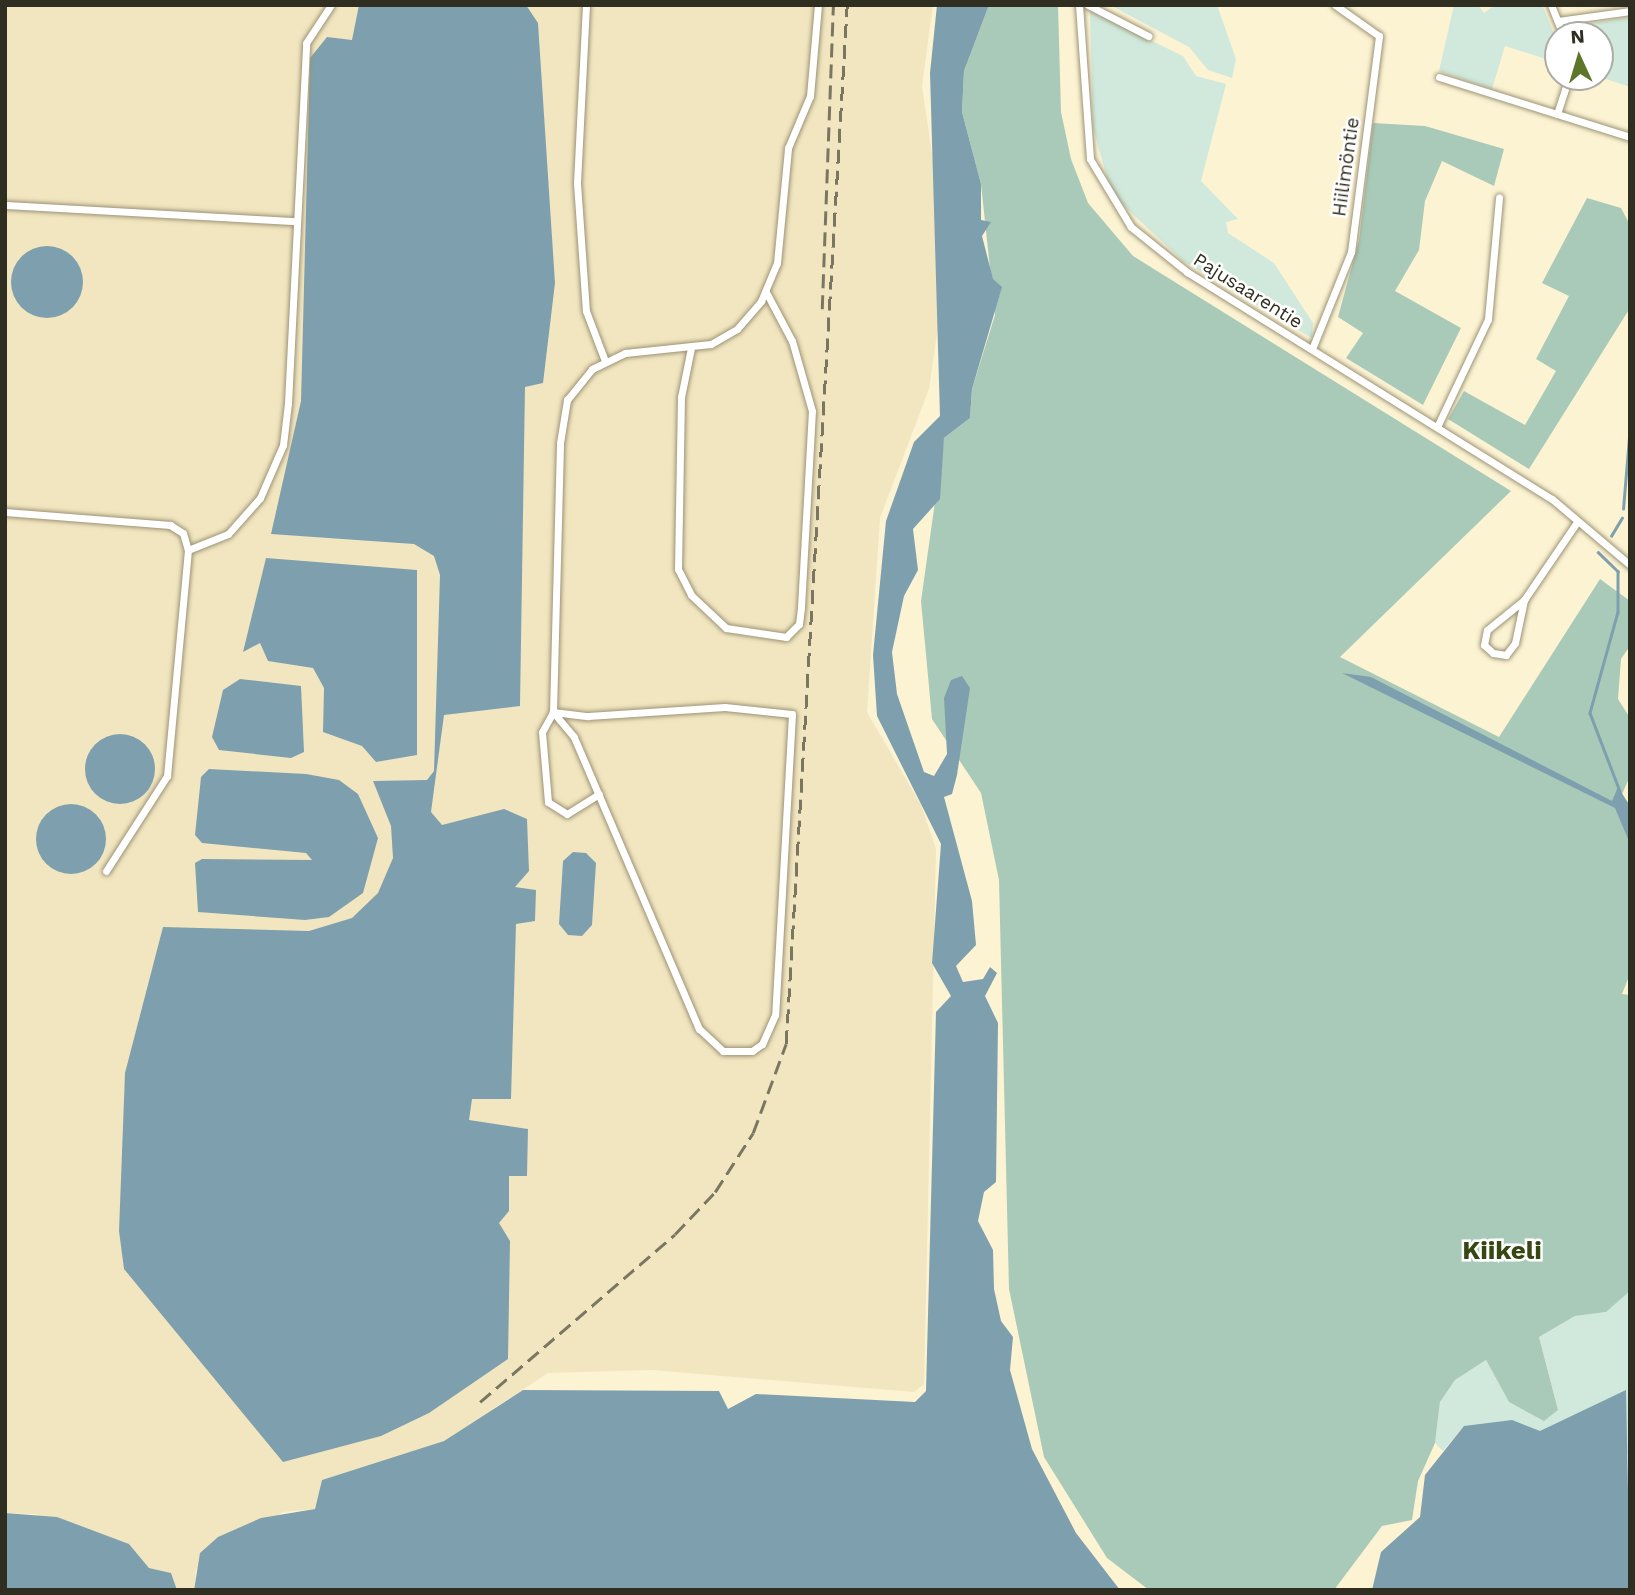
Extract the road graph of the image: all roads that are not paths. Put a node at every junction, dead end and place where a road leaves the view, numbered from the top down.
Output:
1 (331, 5) edge
2 (586, 5) edge
3 (818, 5) edge
4 (1079, 5) edge
5 (1088, 5) edge
6 (1335, 5) edge
7 (1551, 5) edge
8 (1630, 11) edge
9 (1558, 21) joint
10 (1148, 36) dead end
11 (1439, 77) dead end
12 (1564, 91) edge
13 (1557, 114) junction
14 (1630, 136) edge
15 (1499, 197) dead end
16 (5, 205) edge
17 (293, 221) junction
18 (766, 292) junction
19 (691, 348) junction
20 (1312, 349) junction
21 (605, 361) junction
22 (1437, 427) junction
23 (5, 512) edge
24 (1577, 522) junction
25 (188, 550) junction
26 (1630, 565) edge
27 (1524, 600) junction
28 (553, 712) junction
29 (599, 794) junction
30 (106, 871) dead end

1 - 17 street
2 - 21 street
3 - 18 street
4 - 20 street, Pajusaarentie
5 - 10 street
6 - 20 street, Hiilimöntie
7 - 9 street
8 - 9 street
11 - 13 street
12 - 13 street
13 - 14 street
15 - 22 street
16 - 17 street
17 - 25 street
18 - 19 street
18 - 19 street
19 - 21 street
20 - 22 street, Pajusaarentie
21 - 28 street
22 - 24 street, Pajusaarentie
23 - 25 street
24 - 26 street, Pajusaarentie
24 - 27 street
25 - 30 street
27 - 27 street
28 - 29 street
28 - 29 street
28 - 29 street

